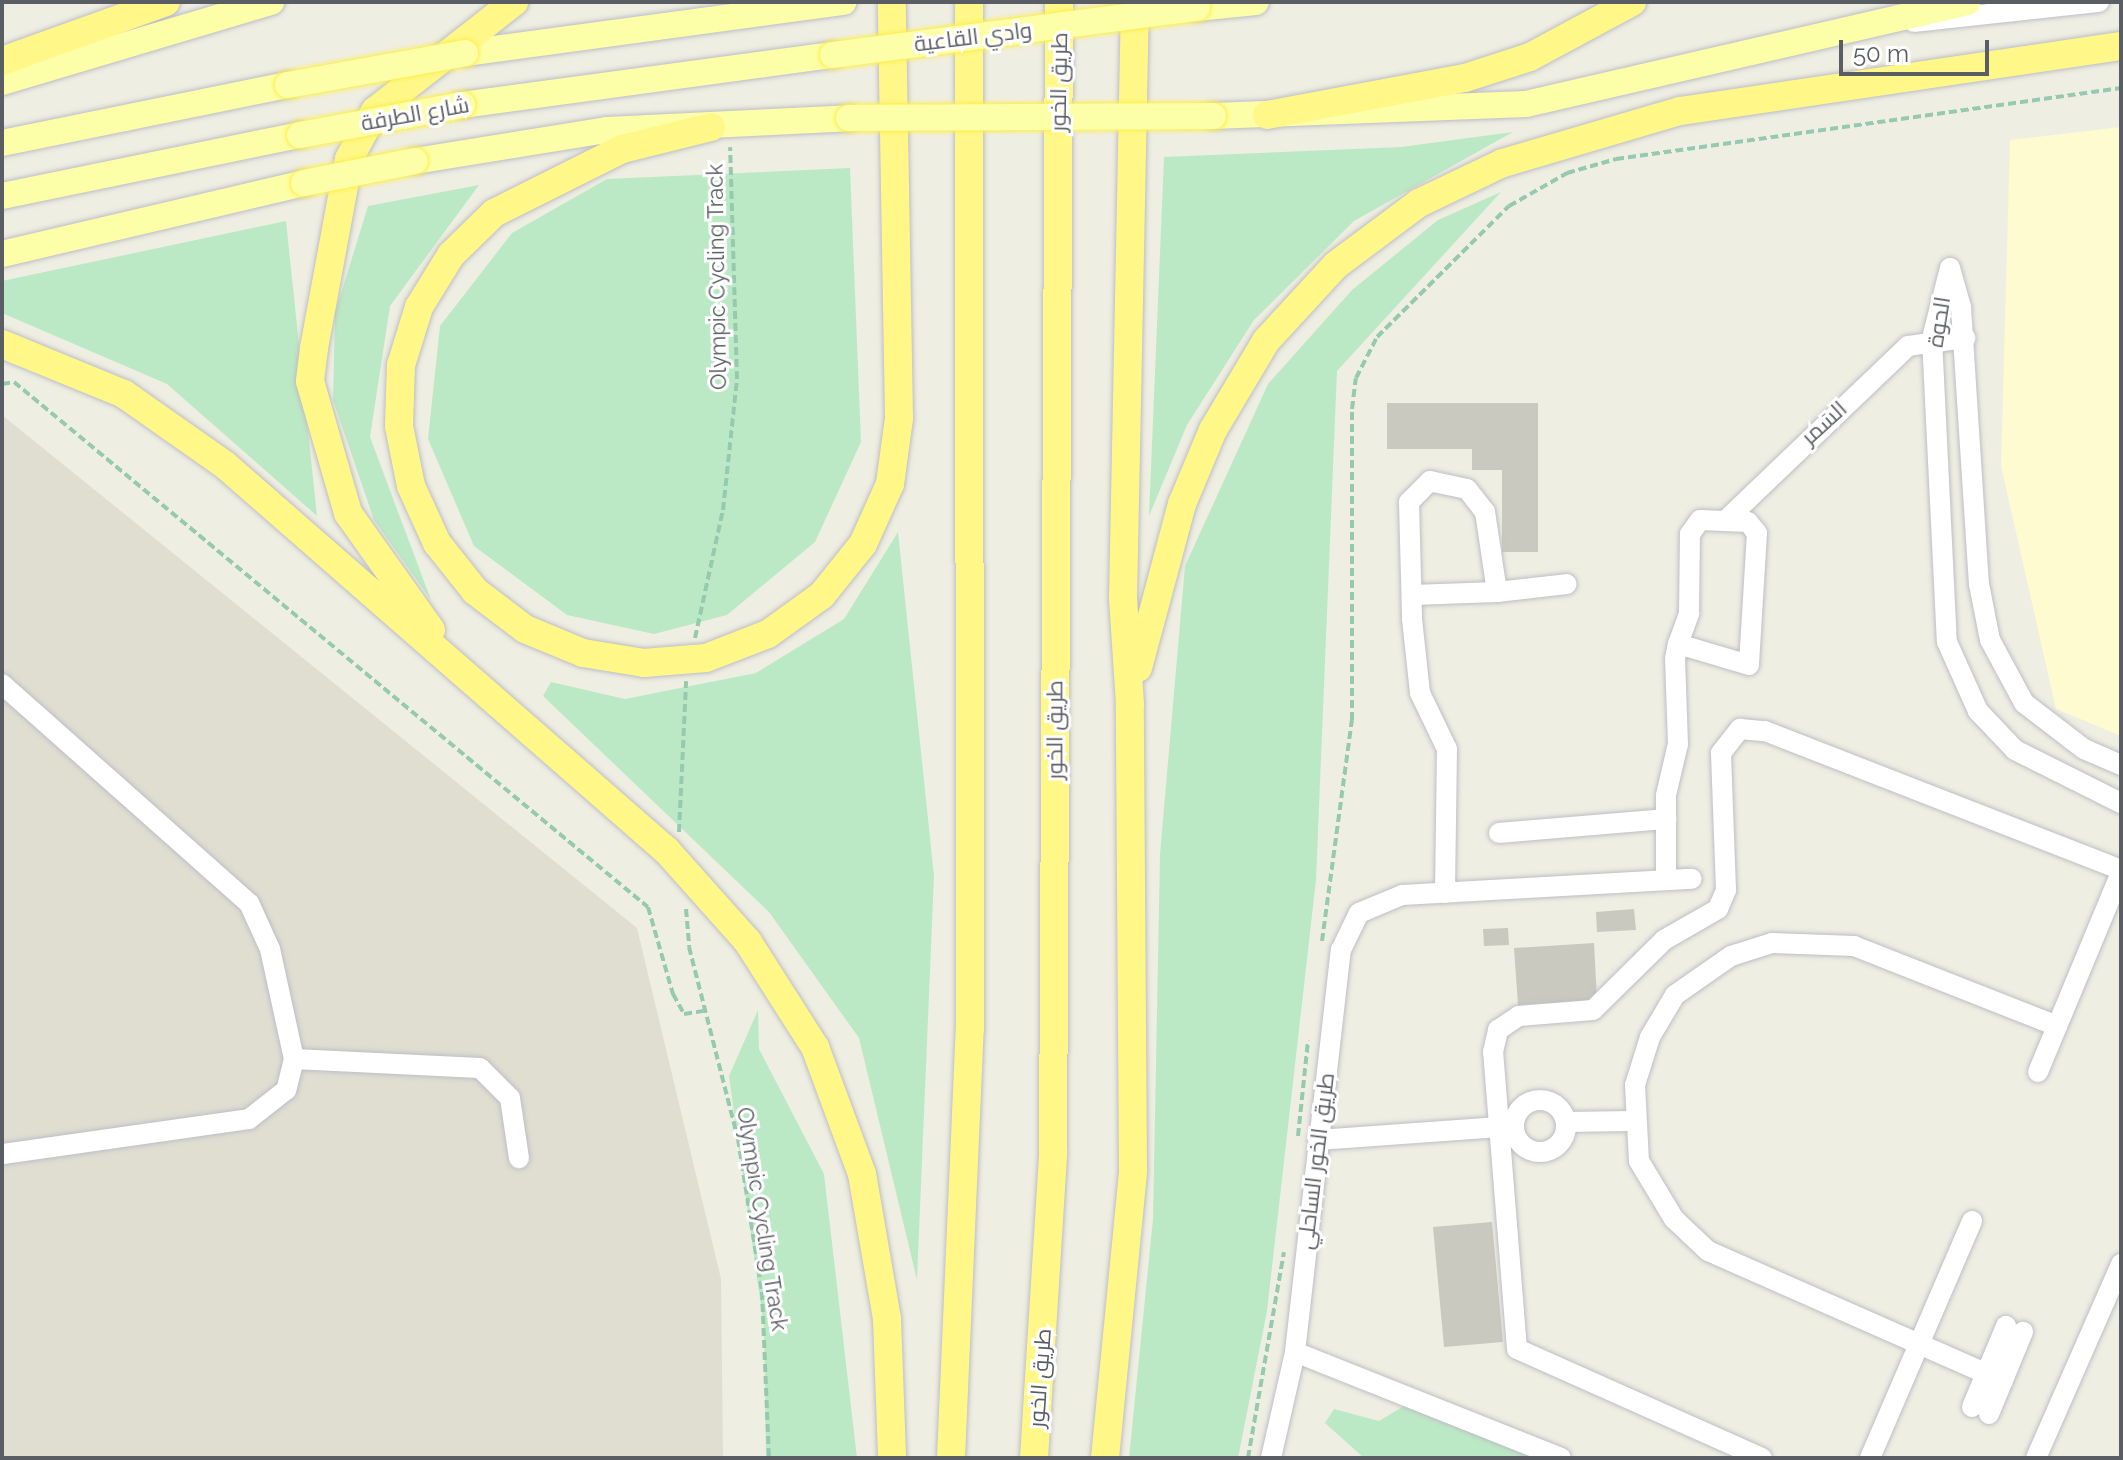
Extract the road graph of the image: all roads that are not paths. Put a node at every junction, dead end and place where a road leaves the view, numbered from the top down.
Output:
1 (166, 2) edge
2 (271, 2) edge
3 (514, 2) edge
4 (892, 2) edge
5 (969, 2) edge
6 (1059, 2) edge
7 (1135, 2) edge
8 (1256, 2) edge
9 (1632, 2) edge
10 (1967, 2) edge
11 (2099, 2) edge
12 (836, 3) edge
13 (1894, 22) junction
14 (2121, 46) edge
15 (833, 55) joint
16 (2, 61) edge
17 (2, 82) edge
18 (1267, 115) junction
19 (721, 134) junction
20 (2, 143) edge
21 (2, 196) edge
22 (2, 254) edge
23 (1932, 338) junction
24 (1965, 338) junction
25 (2, 344) edge
26 (1725, 521) junction
27 (1567, 584) dead end
28 (1497, 592) junction
29 (1412, 595) junction
30 (1678, 644) junction
31 (2, 684) edge
32 (493, 699) junction
33 (1130, 704) junction
34 (2121, 765) edge
35 (2121, 803) edge
36 (1666, 819) junction
37 (1499, 833) dead end
38 (2121, 872) edge
39 (1692, 879) dead end
40 (1666, 880) junction
41 (1445, 893) junction
42 (2057, 1026) junction
43 (294, 1059) junction
44 (2038, 1072) dead end
45 (1632, 1121) junction
46 (1566, 1122) junction
47 (1506, 1127) junction
48 (1318, 1140) junction
49 (2, 1154) edge
50 (519, 1158) dead end
51 (1972, 1221) dead end
52 (2121, 1264) edge
53 (2014, 1329) dead end
54 (1918, 1345) junction
55 (1295, 1352) junction
56 (1994, 1377) junction
57 (1980, 1410) dead end
58 (892, 1458) edge
59 (951, 1458) edge
60 (1034, 1458) edge
61 (1105, 1458) edge
62 (1271, 1458) edge
63 (1561, 1458) edge
64 (1762, 1458) edge
65 (1870, 1458) edge
66 (2036, 1458) edge

1 - 16 highway
2 - 17 main road
3 - 32 highway
4 - 19 highway
5 - 59 highway
6 - 60 highway, طريق الخور
7 - 33 highway
8 - 15 main road, وادي القاعية, bridge
9 - 18 highway
10 - 13 main road
11 - 13 street
12 - 20 main road, bridge
13 - 18 main road
14 - 33 highway
15 - 21 main road, شارع الطرفة, bridge
18 - 19 main road, bridge
19 - 22 main road, bridge
23 - 24 street
23 - 24 street, الحوة
23 - 26 street, السَمر
23 - 35 street, الحوة
24 - 34 street, الحوة
25 - 32 highway
26 - 30 street
26 - 30 street
27 - 28 street
28 - 29 street
28 - 29 street
29 - 41 street
30 - 36 street
31 - 43 street
32 - 58 highway
33 - 61 highway
36 - 37 street
36 - 40 street
38 - 42 street
38 - 47 street
39 - 40 street
40 - 41 street
41 - 48 street, طريق الخور الساحلي
42 - 44 street
42 - 45 street
43 - 49 street
43 - 50 street
45 - 46 street
45 - 54 street
46 - 47 street
46 - 47 street
47 - 48 street
47 - 64 street
48 - 55 street, طريق الخور الساحلي
51 - 54 street
52 - 66 street
53 - 56 street
54 - 56 street
54 - 65 street
55 - 62 street, طريق الخور الساحلي
55 - 63 street
56 - 57 street

